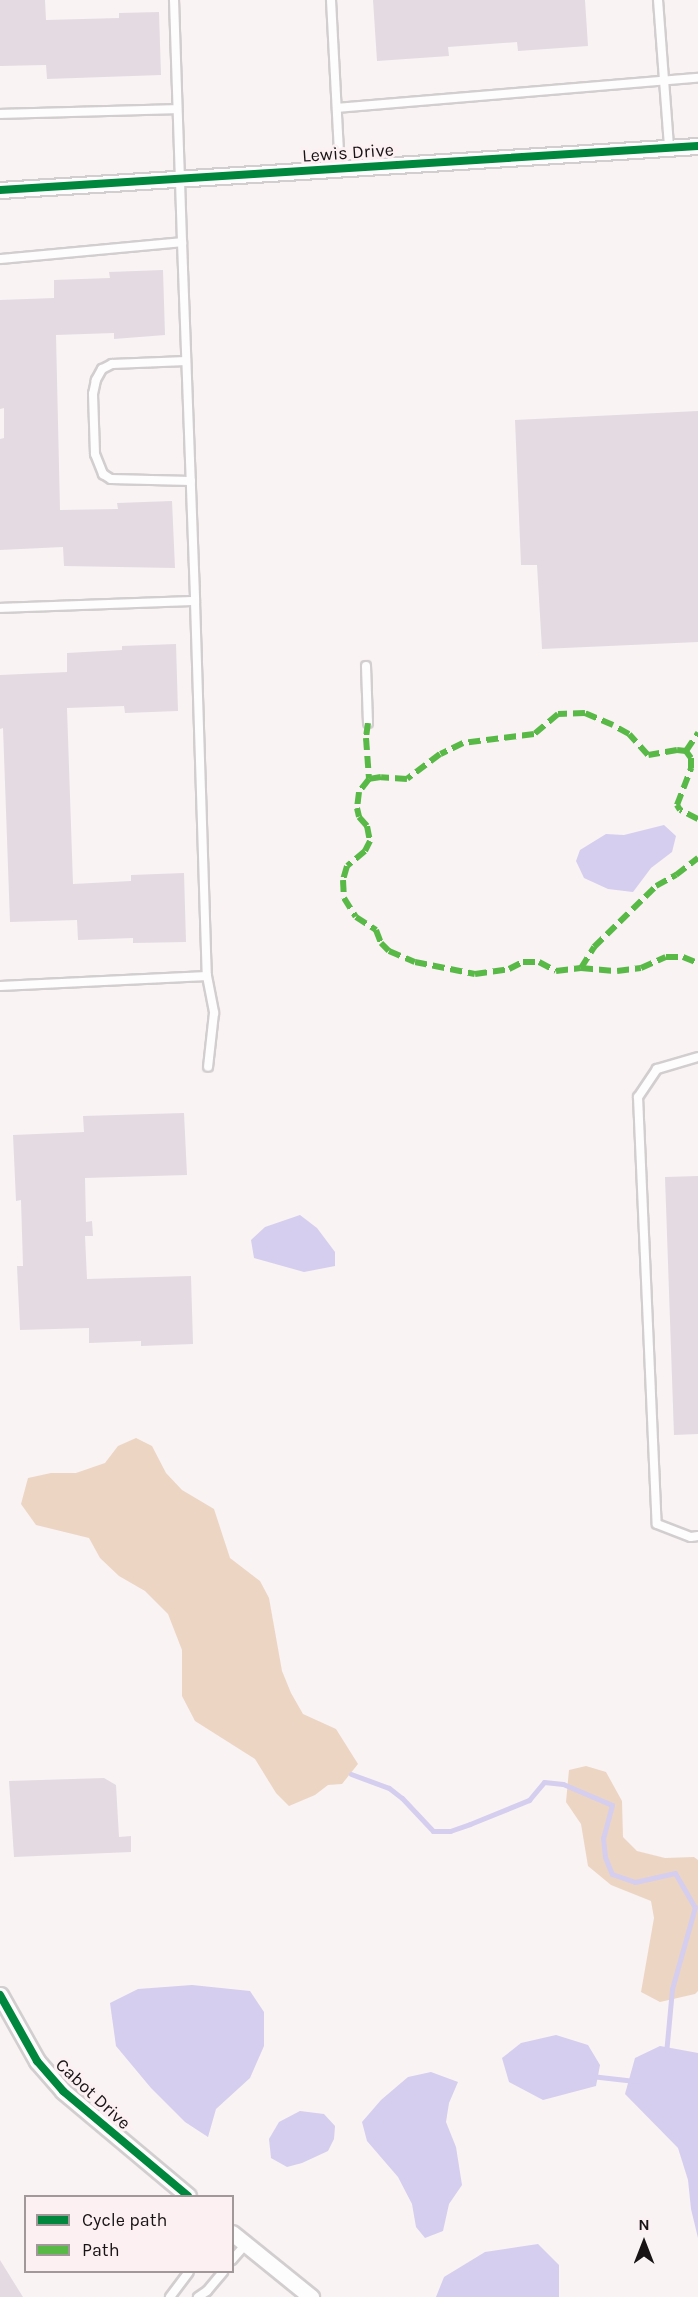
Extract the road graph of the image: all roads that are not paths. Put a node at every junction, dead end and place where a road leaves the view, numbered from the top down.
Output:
1 (174, 0) edge
2 (331, 0) edge
3 (658, 0) edge
4 (698, 78) edge
5 (664, 81) junction
6 (337, 108) junction
7 (177, 109) junction
8 (0, 114) edge
9 (698, 146) edge
10 (669, 148) junction
11 (340, 169) junction
12 (179, 179) junction
13 (0, 190) edge
14 (182, 242) junction
15 (0, 259) edge
16 (186, 361) junction
17 (191, 481) junction
18 (195, 601) junction
19 (0, 608) edge
20 (366, 666) dead end
21 (368, 723) dead end
22 (207, 976) junction
23 (0, 986) edge
24 (698, 1057) edge
25 (208, 1067) dead end
26 (698, 1536) edge
27 (0, 1995) edge
28 (187, 2195) edge
29 (234, 2235) edge
30 (246, 2244) junction
31 (234, 2258) edge
32 (188, 2273) edge
33 (221, 2273) edge
34 (170, 2297) edge
35 (198, 2297) edge
36 (311, 2297) edge

1 - 7 lane
2 - 6 lane
3 - 5 lane
4 - 5 lane
5 - 6 lane
5 - 10 lane
6 - 11 lane
7 - 8 lane
7 - 12 lane
9 - 10 street, Lewis Drive
10 - 11 street, Lewis Drive
11 - 12 street, Lewis Drive
12 - 13 street, Lewis Drive
12 - 14 lane
14 - 15 lane
14 - 16 lane
16 - 17 lane
16 - 17 lane
17 - 18 lane
18 - 19 lane
18 - 22 lane
20 - 21 lane
22 - 23 lane
22 - 25 lane
24 - 26 lane
27 - 28 street, Cabot Drive
29 - 30 street
30 - 31 lane
30 - 36 street
32 - 34 lane
33 - 35 lane

